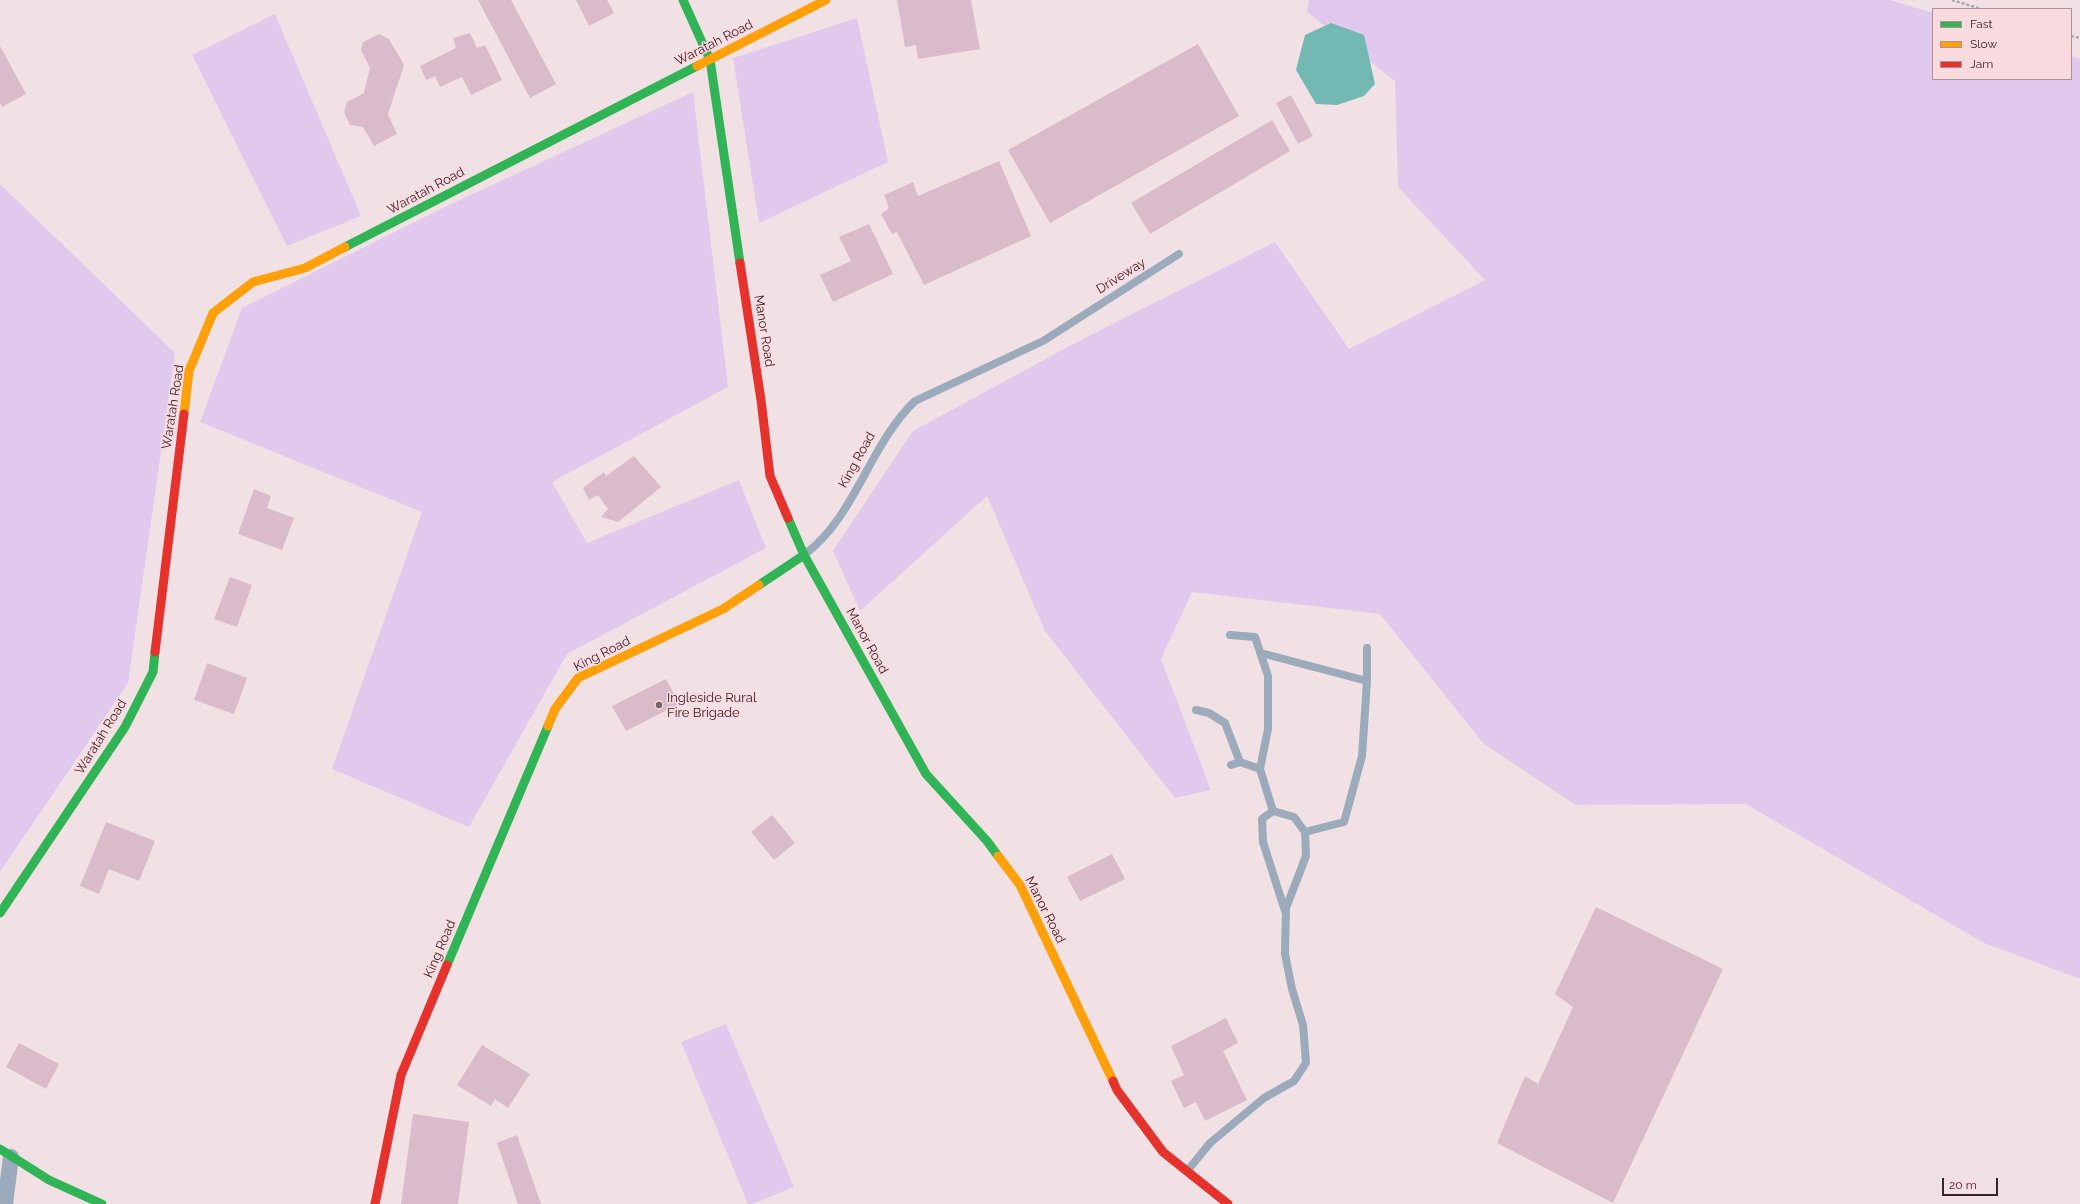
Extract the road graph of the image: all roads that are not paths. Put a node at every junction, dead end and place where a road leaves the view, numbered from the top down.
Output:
1 (683, 0) edge
2 (826, 0) edge
3 (710, 60) junction
4 (1179, 254) dead end
5 (1077, 319) joint
6 (804, 555) junction
7 (1230, 635) dead end
8 (1367, 648) dead end
9 (1261, 653) junction
10 (1368, 681) junction
11 (1196, 710) dead end
12 (1240, 762) junction
13 (1231, 765) dead end
14 (1260, 769) junction
15 (1273, 811) junction
16 (1306, 832) junction
17 (1285, 911) junction
18 (0, 913) edge
19 (6, 1153) edge
20 (1188, 1171) junction
21 (5, 1204) edge
22 (102, 1204) edge
23 (375, 1204) edge
24 (1228, 1204) edge

1 - 3 street, Manor Road
2 - 3 street, Waratah Road
3 - 6 street, Manor Road
3 - 18 street, Waratah Road
4 - 5 lane, Driveway
5 - 6 lane, King Road
6 - 20 street, Manor Road
6 - 23 street, King Road
7 - 9 lane
8 - 10 lane
9 - 10 lane
9 - 14 lane
10 - 16 lane
11 - 12 lane
12 - 13 lane
12 - 14 lane
14 - 15 lane
15 - 16 lane
15 - 17 lane
16 - 17 lane
17 - 20 lane
19 - 21 street
19 - 22 street
20 - 24 street, Manor Road

